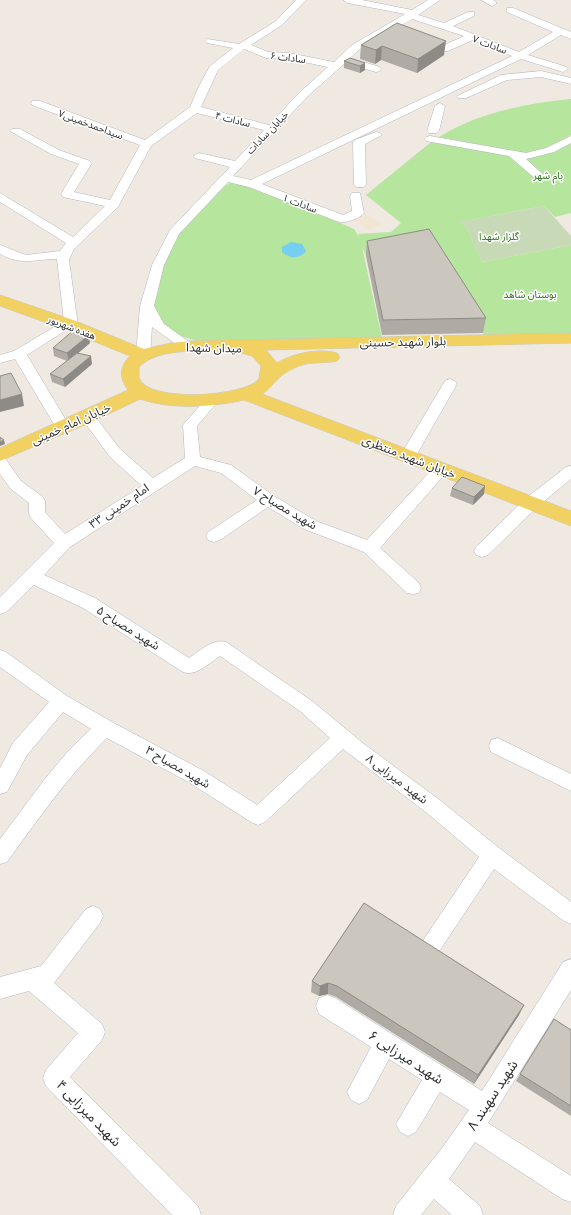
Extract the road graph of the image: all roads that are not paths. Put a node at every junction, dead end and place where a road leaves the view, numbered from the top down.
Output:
1 (302, 0) edge
2 (348, 0) edge
3 (435, 0) edge
4 (510, 10) dead end
5 (411, 14) junction
6 (471, 14) dead end
7 (475, 25) dead end
8 (444, 26) junction
9 (461, 32) junction
10 (559, 32) junction
11 (571, 36) edge
12 (471, 37) junction
13 (210, 41) dead end
14 (242, 46) junction
15 (444, 49) edge
16 (520, 56) junction
17 (339, 62) junction
18 (376, 69) dead end
19 (571, 71) edge
20 (571, 81) edge
21 (36, 103) dead end
22 (447, 103) junction
23 (195, 109) junction
24 (271, 129) junction
25 (16, 131) dead end
26 (571, 139) edge
27 (146, 144) junction
28 (513, 154) junction
29 (199, 156) dead end
30 (236, 165) junction
31 (225, 178) junction
32 (541, 178) dead end
33 (252, 184) junction
34 (0, 197) edge
35 (114, 204) junction
36 (73, 242) junction
37 (0, 249) edge
38 (65, 255) junction
39 (0, 300) edge
40 (147, 306) junction
41 (69, 325) junction
42 (571, 338) edge
43 (234, 346) junction
44 (189, 347) junction
45 (304, 350) junction
46 (571, 352) edge
47 (19, 354) junction
48 (144, 355) junction
49 (0, 359) edge
50 (270, 375) junction
51 (450, 384) dead end
52 (140, 392) junction
53 (247, 395) junction
54 (213, 399) junction
55 (88, 417) junction
56 (63, 427) junction
57 (0, 454) edge
58 (408, 456) junction
59 (193, 460) junction
60 (0, 462) edge
61 (441, 469) junction
62 (571, 471) edge
63 (151, 485) junction
64 (268, 500) junction
65 (531, 503) junction
66 (571, 519) edge
67 (214, 536) dead end
68 (64, 543) junction
69 (370, 548) junction
70 (482, 551) dead end
71 (32, 577) junction
72 (413, 588) dead end
73 (7, 592) edge
74 (0, 607) edge
75 (220, 647) joint
76 (0, 657) edge
77 (61, 702) junction
78 (105, 728) junction
79 (343, 737) junction
80 (498, 746) dead end
81 (571, 784) edge
82 (0, 786) edge
83 (0, 855) edge
84 (492, 855) junction
85 (571, 914) edge
86 (93, 916) dead end
87 (433, 943) dead end
88 (571, 970) edge
89 (32, 979) junction
90 (0, 988) edge
91 (327, 1006) dead end
92 (385, 1043) junction
93 (437, 1076) junction
94 (360, 1092) dead end
95 (485, 1107) junction
96 (408, 1124) dead end
97 (472, 1126) junction
98 (433, 1182) junction
99 (571, 1190) edge
100 (190, 1215) edge
101 (405, 1215) edge
102 (471, 1215) edge

1 - 14 street
2 - 5 street, سادات ۷
3 - 5 street, خیابان سادات
4 - 10 street
5 - 8 street, سادات ۷
5 - 17 street, خیابان سادات
6 - 8 street
7 - 9 street
8 - 9 street, سادات ۷
9 - 12 street, سادات ۷
10 - 11 street
10 - 16 street
12 - 15 street
12 - 16 street, سادات ۷
13 - 14 street, سادات ۶
14 - 17 street, سادات ۶
14 - 23 street
16 - 19 street, سادات ۷
16 - 33 street
17 - 18 street, سادات ۶
17 - 24 street, خیابان سادات
20 - 22 street
21 - 27 street, سیداحمدخمینی۷
22 - 28 street
22 - 33 street, سادات ۱
23 - 24 street, سادات ۴
23 - 27 street
24 - 30 street, خیابان سادات
25 - 35 street
26 - 28 street
27 - 35 street
28 - 32 street
29 - 30 street
30 - 31 street, خیابان سادات
31 - 33 street, سادات ۱
31 - 40 street, خیابان سادات
34 - 36 street
35 - 36 street
36 - 38 street
37 - 38 street
38 - 41 street
39 - 41 main road, هفده شهریور
40 - 44 street
40 - 48 street, خیابان سادات
41 - 47 street
41 - 48 main road, هفده شهریور
42 - 45 main road, بلوار شهید حسینی
43 - 44 main road, میدان شهدا
43 - 45 main road, بلوار شهید حسینی
43 - 50 main road, میدان شهدا
44 - 48 main road, میدان شهدا
45 - 46 main road, بلوار شهید حسینی
45 - 50 main road, بلوار شهید حسینی
47 - 49 street
47 - 56 street
48 - 52 main road, میدان شهدا
50 - 53 main road
51 - 58 street
52 - 54 main road
52 - 55 main road, خیابان امام خمینی
53 - 54 main road
53 - 58 main road, خیابان شهید منتظری
54 - 59 street
55 - 56 main road, خیابان امام خمینی
55 - 63 street
56 - 57 main road, خیابان امام خمینی
58 - 61 main road, خیابان شهید منتظری
59 - 63 street, امام خمینی ۳۳
59 - 64 street, شهید مصباح ۷
60 - 68 street
61 - 65 main road, خیابان شهید منتظری
61 - 69 street
62 - 65 street
63 - 68 street, امام خمینی ۳۳
64 - 67 street
64 - 69 street, شهید مصباح ۷
65 - 66 main road, خیابان شهید منتظری
65 - 70 street
68 - 71 street, امام خمینی ۳۳
69 - 72 street, شهید مصباح ۷
71 - 73 street, امام خمینی ۳۳
71 - 75 street, شهید مصباح ۵
73 - 74 street, امام خمینی ۳۳
75 - 79 street, شهید میرزایی ۸
76 - 77 street, شهید مصباح ۳
77 - 78 street, شهید مصباح ۳
77 - 82 street
78 - 79 street, شهید مصباح ۳
78 - 83 street
79 - 84 street, شهید میرزایی ۸
80 - 81 street
84 - 85 street, شهید میرزایی ۸
84 - 87 street
86 - 89 street
88 - 95 street, شهید سهبند ۸
89 - 90 street
89 - 100 street, شهید میرزایی ۴
91 - 92 street, شهید میرزایی ۶
92 - 93 street, شهید میرزایی ۶
92 - 94 street
93 - 95 street, شهید میرزایی ۶
93 - 96 street
95 - 97 street, شهید سهبند ۸
97 - 98 street, شهید سهبند ۸
97 - 99 street
98 - 101 street, شهید سهبند ۸
98 - 102 street

